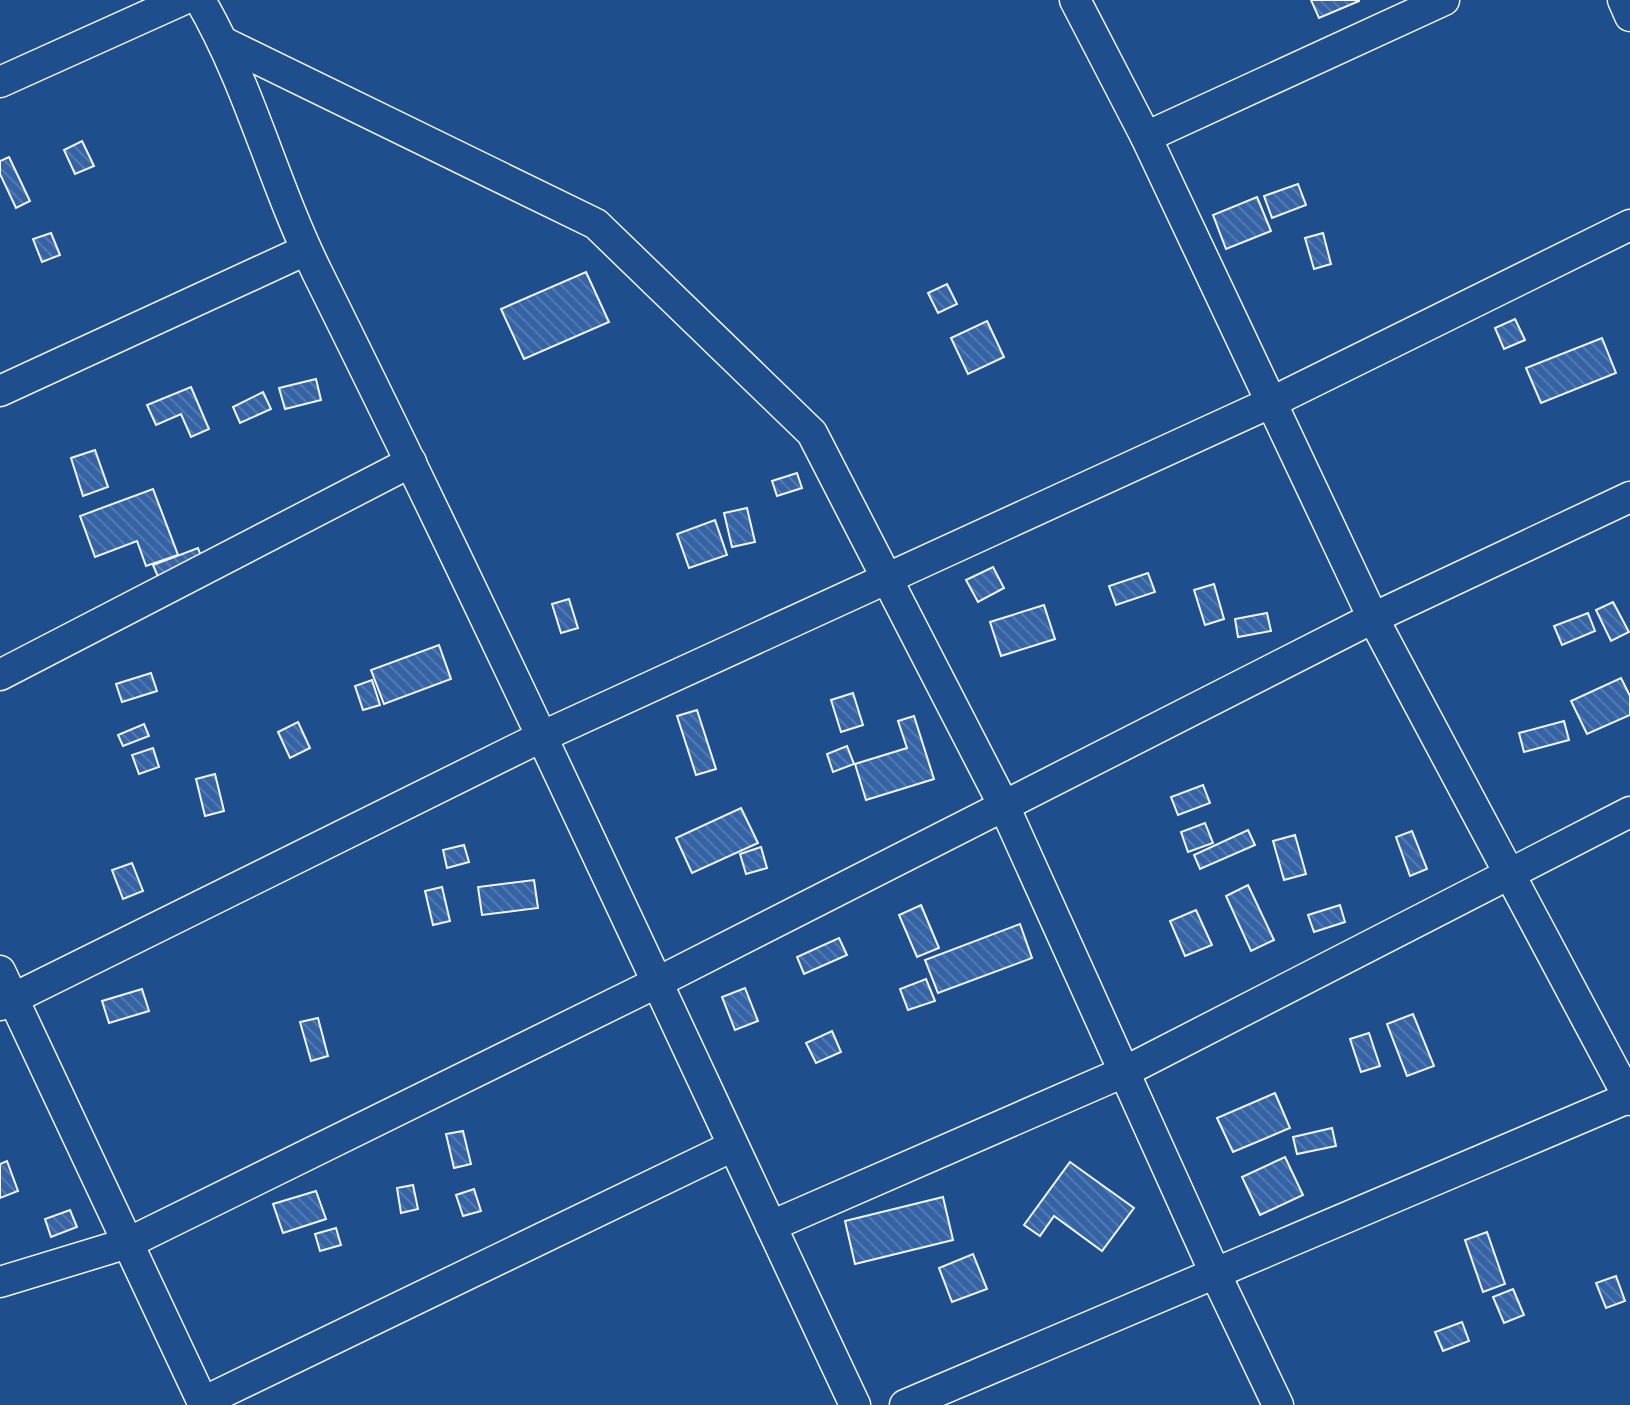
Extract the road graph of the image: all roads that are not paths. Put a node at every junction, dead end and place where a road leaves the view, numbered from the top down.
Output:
1 (182, 0) edge
2 (200, 0) edge
3 (1075, 0) edge
4 (1444, 0) edge
5 (1623, 0) edge
6 (1630, 16) edge
7 (225, 43) junction
8 (0, 82) edge
9 (1146, 137) junction
10 (1630, 225) edge
11 (306, 250) junction
12 (0, 391) edge
13 (1272, 402) junction
14 (411, 462) junction
15 (1630, 497) edge
16 (887, 579) junction
17 (1373, 618) junction
18 (0, 675) edge
19 (541, 737) junction
20 (1004, 806) junction
21 (1630, 812) edge
22 (1510, 873) junction
23 (0, 971) edge
24 (656, 983) junction
25 (6, 1002) edge
26 (1124, 1072) junction
27 (1630, 1098) edge
28 (733, 1146) junction
29 (771, 1226) junction
30 (128, 1243) junction
31 (1215, 1273) junction
32 (0, 1282) edge
33 (204, 1404) edge
34 (855, 1405) edge
35 (905, 1405) edge
36 (1278, 1405) edge

1 - 8 street
2 - 7 street
3 - 9 street
4 - 9 street
5 - 6 street
7 - 11 street
7 - 16 street
9 - 13 street
10 - 13 street
11 - 12 street
11 - 14 street
13 - 16 street
13 - 17 street
14 - 18 street
14 - 19 street
15 - 17 street
16 - 19 street
16 - 20 street
17 - 20 street
17 - 22 street
19 - 24 street
19 - 25 street
20 - 24 street
20 - 26 street
21 - 22 street
22 - 26 street
22 - 27 street
23 - 25 street
24 - 28 street
24 - 30 street
25 - 30 street
26 - 29 street
26 - 31 street
27 - 31 street
28 - 29 street
28 - 33 street
29 - 34 street
30 - 32 street
30 - 33 street
31 - 35 street
31 - 36 street

